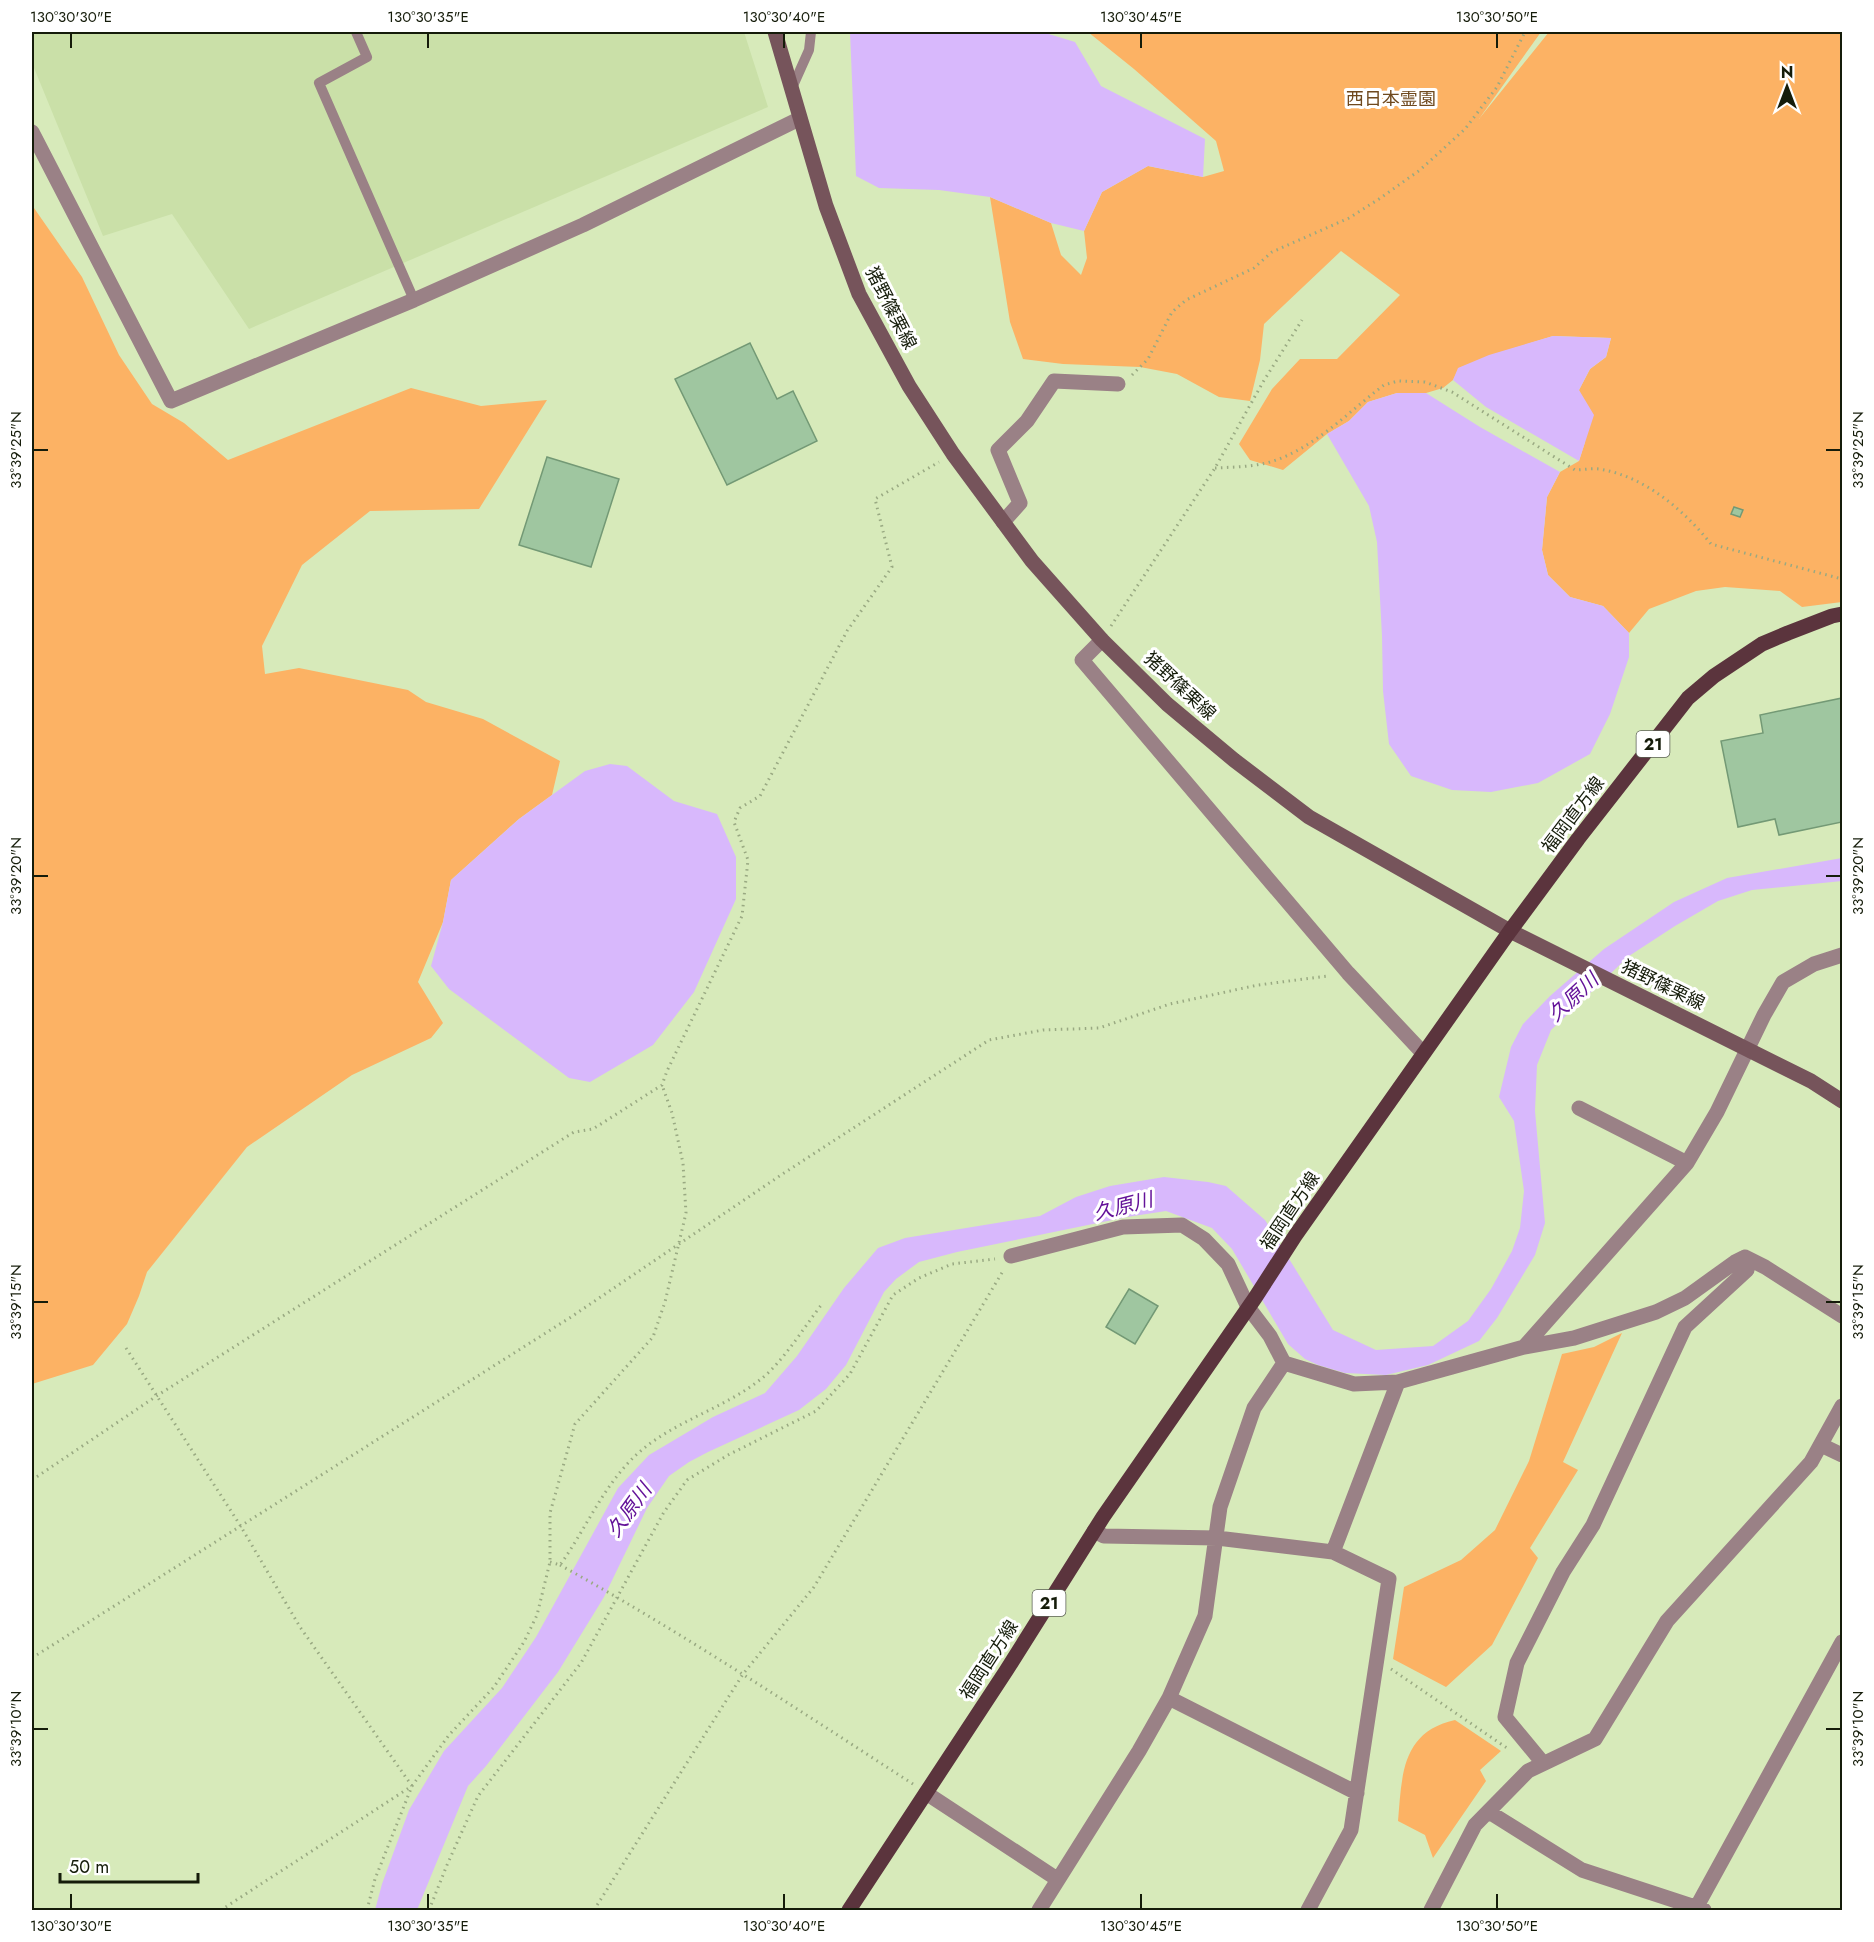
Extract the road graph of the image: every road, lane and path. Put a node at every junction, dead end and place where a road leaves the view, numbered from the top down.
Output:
1 (356, 32) edge
2 (776, 32) edge
3 (811, 32) edge
4 (1525, 32) edge
5 (792, 88) junction
6 (799, 119) junction
7 (32, 132) edge
8 (414, 300) junction
9 (1302, 320) dead end
10 (1118, 384) joint
11 (953, 454) junction
12 (1215, 468) junction
13 (1004, 522) junction
14 (1842, 579) edge
15 (1842, 614) edge
16 (1102, 640) junction
17 (1510, 932) junction
18 (1842, 956) edge
19 (1348, 973) junction
20 (1747, 1049) junction
21 (1423, 1053) junction
22 (662, 1085) junction
23 (1842, 1101) edge
24 (1579, 1108) dead end
25 (1687, 1163) junction
26 (679, 1244) junction
27 (1011, 1256) junction
28 (1745, 1257) junction
29 (1252, 1303) junction
30 (822, 1304) dead end
31 (1842, 1316) edge
32 (1524, 1347) junction
33 (126, 1348) dead end
34 (1284, 1363) junction
35 (1398, 1382) junction
36 (158, 1395) junction
37 (1842, 1406) edge
38 (1821, 1444) junction
39 (1842, 1455) edge
40 (32, 1480) edge
41 (240, 1525) junction
42 (1094, 1531) junction
43 (1217, 1538) junction
44 (1333, 1552) junction
45 (550, 1562) junction
46 (560, 1565) junction
47 (618, 1597) junction
48 (1842, 1642) edge
49 (32, 1658) edge
50 (1377, 1659) junction
51 (743, 1674) junction
52 (1169, 1698) junction
53 (1507, 1748) dead end
54 (1543, 1763) junction
55 (412, 1786) junction
56 (926, 1793) junction
57 (1357, 1793) junction
58 (1489, 1812) junction
59 (1057, 1880) junction
60 (1700, 1909) edge
61 (221, 1911) edge
62 (367, 1911) edge
63 (429, 1911) edge
64 (594, 1911) edge
65 (849, 1911) edge
66 (1039, 1911) edge
67 (1308, 1911) edge
68 (1431, 1911) edge

1 - 8 lane
2 - 5 main road, 猪野篠栗線
3 - 5 lane
4 - 10 path
5 - 6 main road, 猪野篠栗線
6 - 8 street
6 - 11 main road, 猪野篠栗線
7 - 8 street
9 - 12 path
10 - 13 street
11 - 13 main road, 猪野篠栗線
11 - 22 path
12 - 14 path
12 - 16 path
13 - 16 main road, 猪野篠栗線
15 - 17 main road, 福岡直方線 / 21
16 - 17 main road, 猪野篠栗線
16 - 19 street
17 - 20 main road, 猪野篠栗線
17 - 21 main road, 福岡直方線 / 21
18 - 20 street
19 - 21 street
19 - 26 path
20 - 23 main road, 猪野篠栗線
20 - 25 street
21 - 29 main road, 福岡直方線 / 21
22 - 26 path
22 - 36 path
24 - 25 street
25 - 32 street
26 - 41 path
26 - 45 path
27 - 29 street
27 - 47 path
27 - 51 path
28 - 31 street
28 - 32 street
28 - 54 street
29 - 34 street
29 - 42 main road, 福岡直方線 / 21
30 - 46 path
32 - 35 street
33 - 36 path
34 - 35 street
34 - 43 street
35 - 44 street
36 - 40 path
36 - 41 path
37 - 38 street
38 - 39 street
38 - 54 street
41 - 49 path
41 - 55 path
42 - 43 street
42 - 56 main road, 福岡直方線 / 21
43 - 44 street
43 - 52 street
44 - 50 street
45 - 46 path
45 - 55 path
46 - 47 path
47 - 51 path
47 - 63 path
48 - 60 street
50 - 53 path
50 - 57 street
51 - 56 path
51 - 64 path
52 - 57 street
52 - 59 street
54 - 58 street
55 - 61 path
55 - 62 path
56 - 59 street
56 - 65 main road, 福岡直方線 / 21
57 - 67 street
58 - 60 street
58 - 68 street
59 - 66 street

